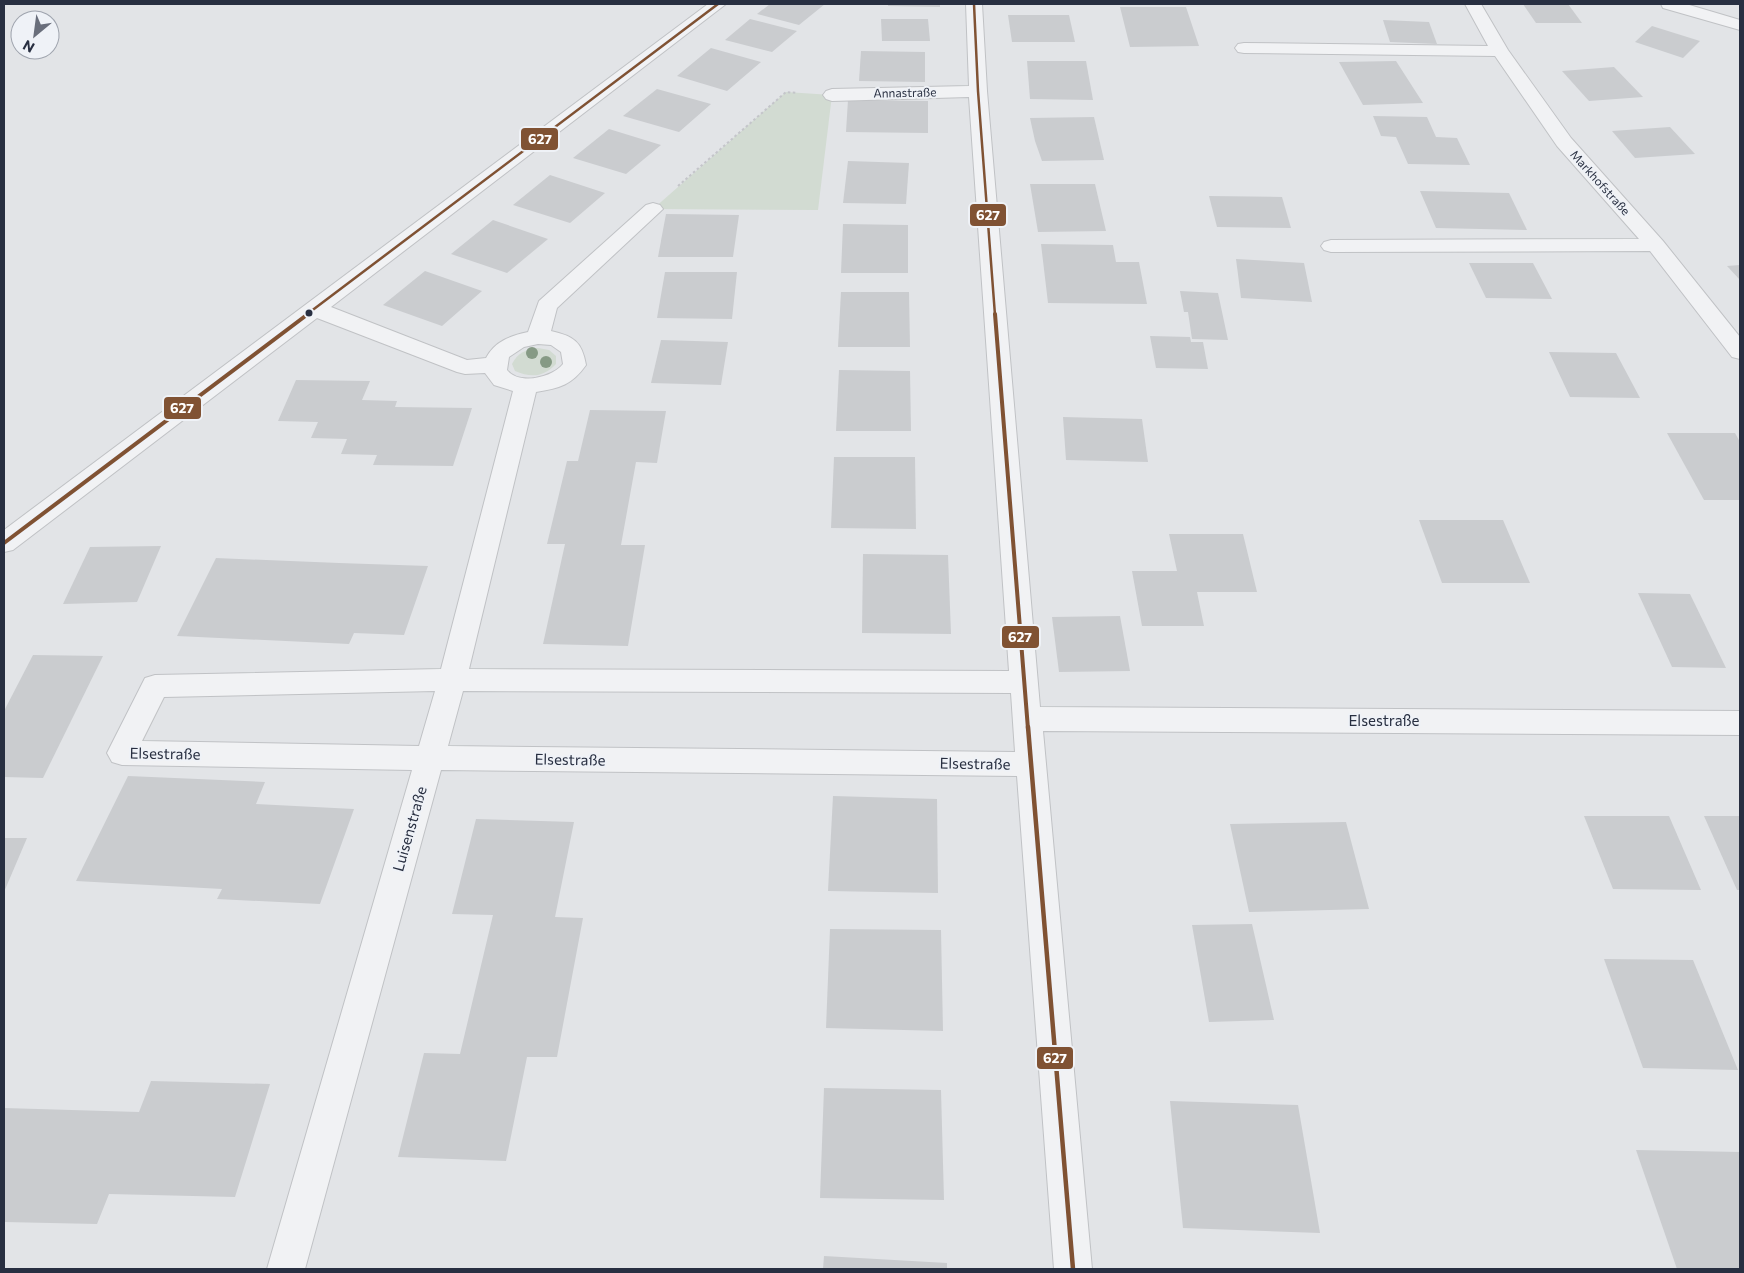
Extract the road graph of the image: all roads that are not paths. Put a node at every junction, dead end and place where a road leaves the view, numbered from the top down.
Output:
1 (718, 4) edge
2 (974, 4) edge
3 (1473, 4) edge
4 (1669, 4) edge
5 (1740, 25) edge
6 (1244, 48) dead end
7 (1500, 51) junction
8 (978, 91) junction
9 (832, 95) road end
10 (653, 209) road end
11 (1656, 245) junction
12 (1330, 246) dead end
13 (313, 308) junction
14 (538, 337) junction
15 (1740, 352) edge
16 (496, 366) junction
17 (526, 387) junction
18 (4, 543) edge
19 (452, 680) junction
20 (1024, 682) junction
21 (1028, 719) junction
22 (1740, 723) edge
23 (430, 758) junction
24 (1032, 764) junction
25 (286, 1269) edge
26 (1073, 1269) edge

1 - 13 street
2 - 8 street
3 - 7 street, Markhofstraße
4 - 5 street
6 - 7 street
7 - 11 street, Markhofstraße
8 - 9 street, Annastraße
8 - 20 street
10 - 14 street
11 - 12 street
11 - 15 street, Markhofstraße
13 - 16 street
13 - 18 street
14 - 16 street
14 - 17 street
16 - 17 street
17 - 19 street, Luisenstraße
19 - 20 street, Elsestraße
19 - 23 street, Luisenstraße
19 - 23 street, Elsestraße
20 - 21 street
21 - 22 street, Elsestraße
21 - 24 street
23 - 24 street, Elsestraße
23 - 25 street, Luisenstraße
24 - 26 street

